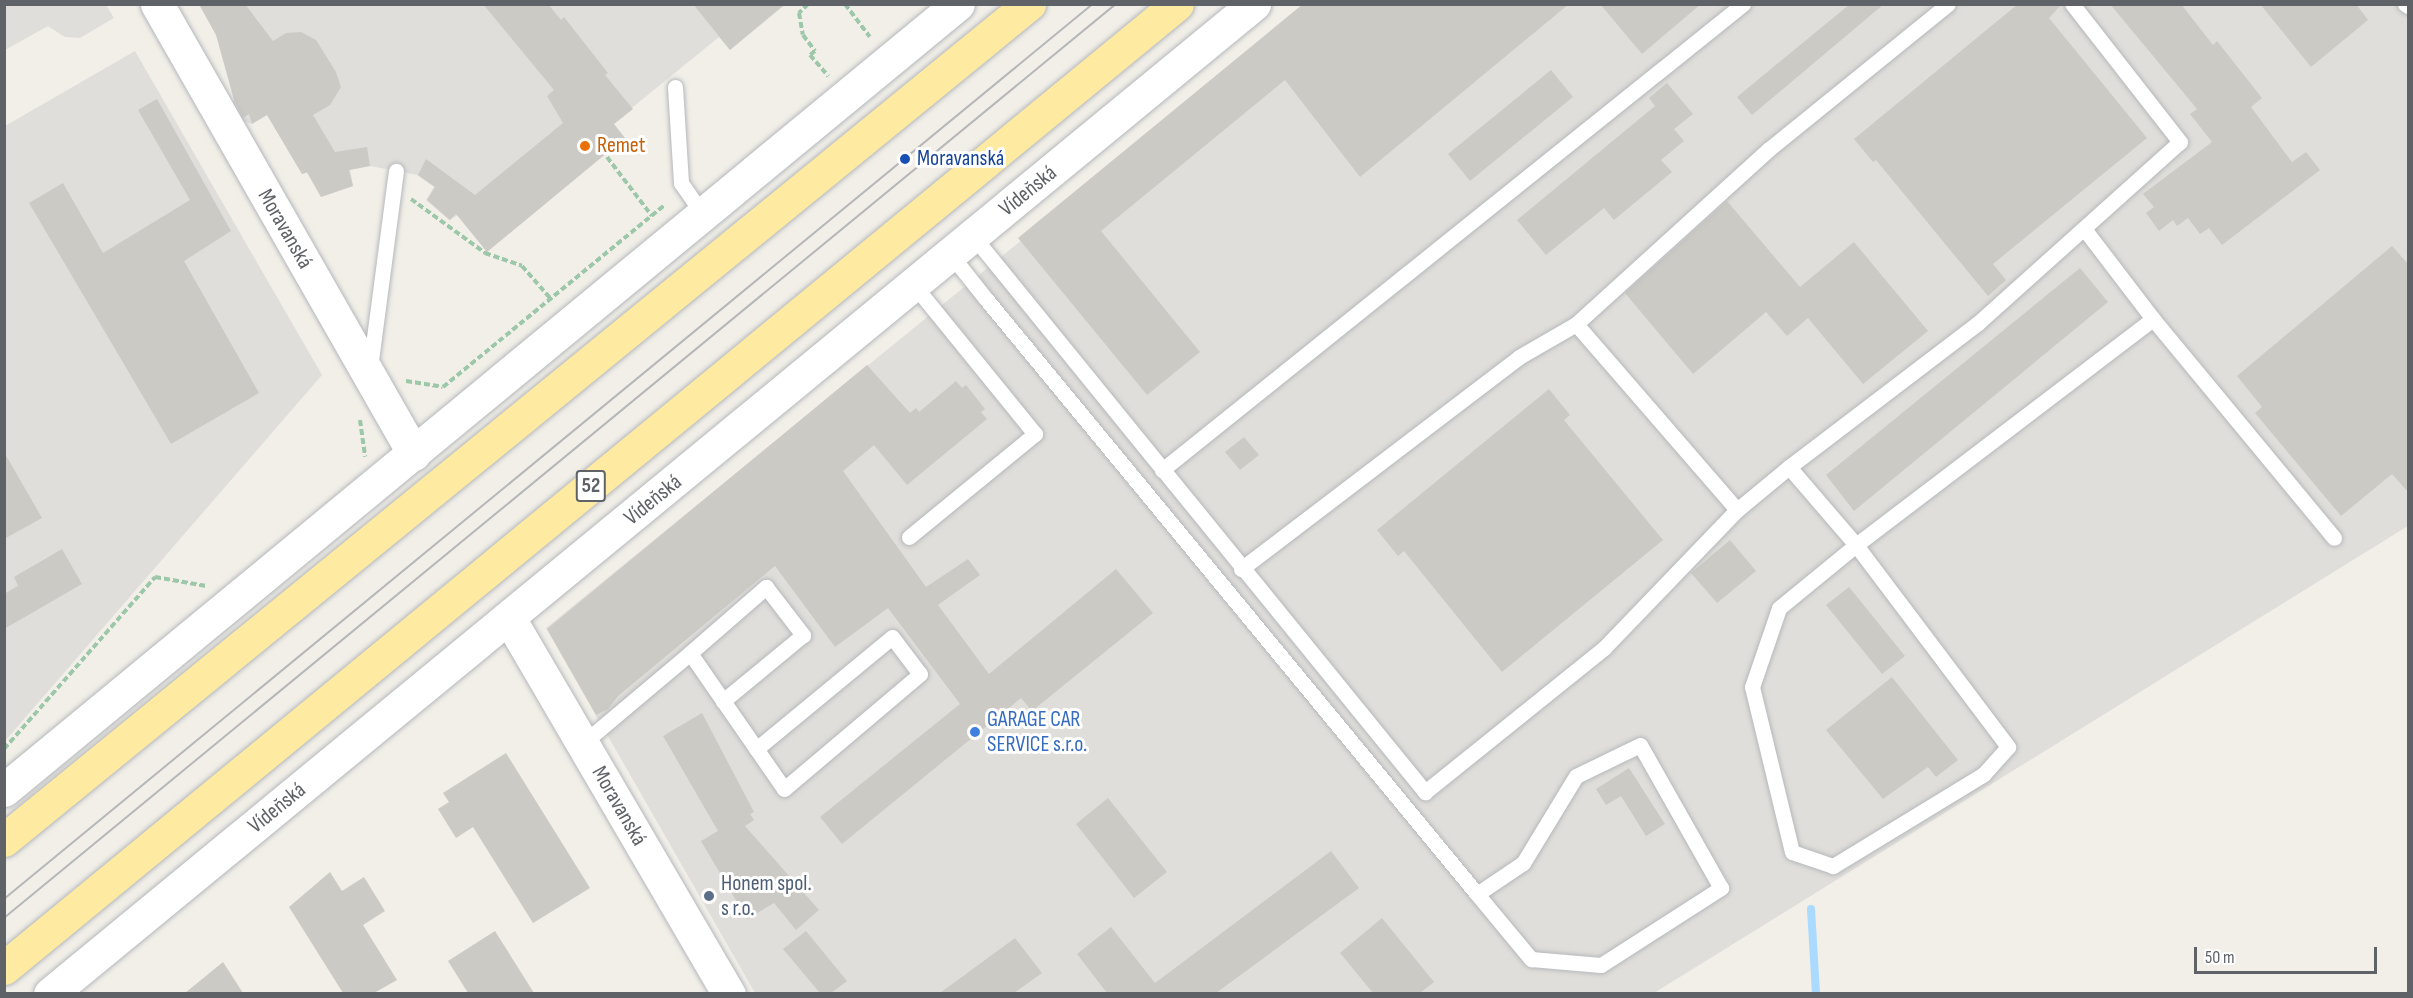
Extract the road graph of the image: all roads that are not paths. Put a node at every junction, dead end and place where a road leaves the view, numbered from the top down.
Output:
1 (157, 4) edge
2 (958, 4) edge
3 (1029, 4) edge
4 (1177, 4) edge
5 (1254, 4) edge
6 (1743, 4) edge
7 (1948, 4) edge
8 (2072, 4) edge
9 (675, 87) dead end
10 (396, 171) dead end
11 (704, 216) junction
12 (2085, 230) junction
13 (962, 245) junction
14 (915, 285) junction
15 (2153, 319) junction
16 (1576, 324) junction
17 (369, 375) junction
18 (414, 454) junction
19 (1789, 467) junction
20 (1162, 470) junction
21 (1737, 510) junction
22 (909, 537) dead end
23 (2334, 538) dead end
24 (1856, 545) junction
25 (1240, 569) junction
26 (509, 618) junction
27 (690, 652) junction
28 (723, 701) junction
29 (582, 744) junction
30 (756, 749) junction
31 (4, 790) edge
32 (4, 840) edge
33 (1477, 894) junction
34 (4, 968) edge
35 (50, 993) edge
36 (729, 993) edge

1 - 17 street, Moravanská
2 - 11 street
3 - 32 highway
4 - 34 highway, 52
5 - 13 street, Vídeňská
6 - 20 lane
7 - 16 lane
8 - 12 lane
9 - 11 lane
10 - 17 lane
11 - 18 street
12 - 15 lane
12 - 19 lane
13 - 14 street, Vídeňská
13 - 20 lane
13 - 33 lane
14 - 22 lane
14 - 26 street, Vídeňská
15 - 23 lane
15 - 24 lane
16 - 21 lane
16 - 25 lane
17 - 18 street, Moravanská
18 - 31 street
19 - 21 lane
19 - 24 lane
20 - 25 lane
21 - 25 lane
24 - 24 lane
26 - 29 street, Moravanská
26 - 35 street, Vídeňská
27 - 28 lane
27 - 28 lane
27 - 29 lane
28 - 30 lane
29 - 36 street, Moravanská
30 - 30 lane
33 - 33 lane

